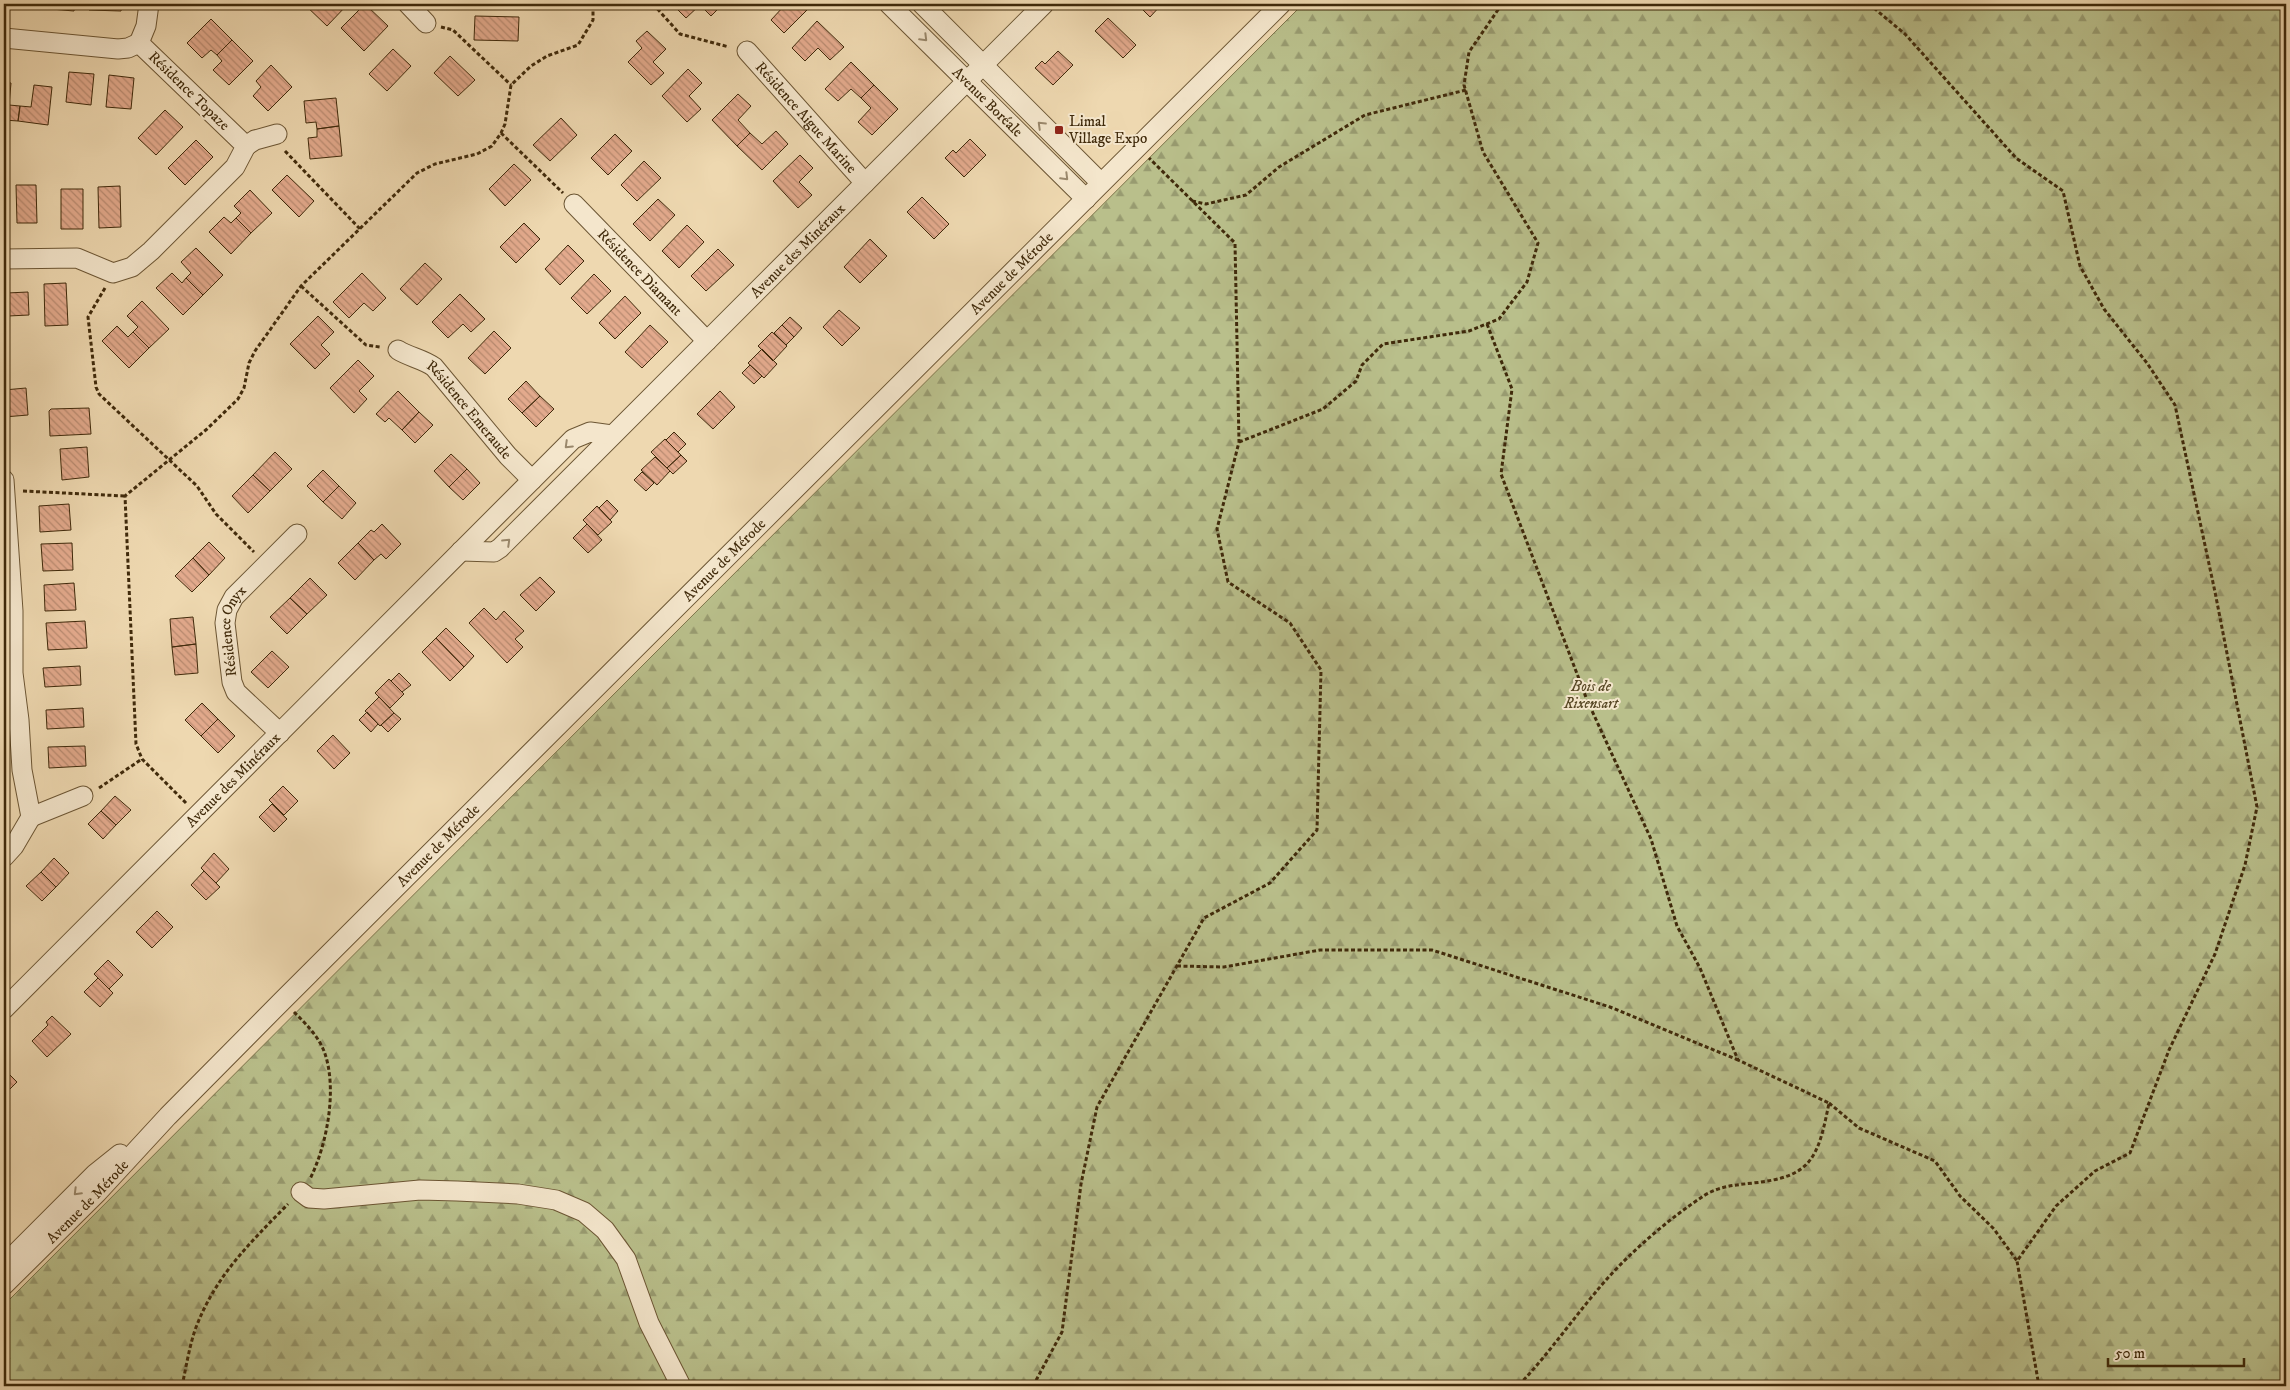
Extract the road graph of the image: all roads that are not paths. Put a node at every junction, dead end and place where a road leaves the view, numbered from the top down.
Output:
1 (149, 4) edge
2 (408, 4) edge
3 (889, 4) edge
4 (922, 4) edge
5 (1044, 4) edge
6 (1281, 4) edge
7 (426, 23) road end
8 (4, 38) edge
9 (139, 43) junction
10 (747, 51) road end
11 (984, 66) junction
12 (967, 82) junction
13 (277, 134) road end
14 (246, 146) junction
15 (865, 183) junction
16 (1101, 183) junction
17 (1086, 199) junction
18 (574, 204) road end
19 (4, 259) edge
20 (707, 341) junction
21 (398, 350) road end
22 (612, 435) junction
23 (532, 480) junction
24 (4, 485) edge
25 (296, 534) dead end
26 (461, 551) junction
27 (8, 673) edge
28 (280, 733) junction
29 (83, 796) road end
30 (31, 817) junction
31 (4, 857) edge
32 (4, 1009) edge
33 (168, 1116) junction
34 (302, 1192) road end
35 (4, 1265) edge
36 (4, 1285) edge
37 (681, 1386) edge

1 - 9 street, Résidence Topaze
2 - 7 street
3 -> 12 street, Avenue Boréale
4 - 11 street, Avenue Boréale
5 - 11 street, Avenue des Minéraux
6 - 16 street, Avenue de Mérode
8 - 9 street
9 - 14 street, Résidence Topaze
10 - 15 street, Résidence Aigue Marine
11 - 12 street, Avenue des Minéraux
16 -> 11 street, Avenue Boréale
12 - 15 street, Avenue des Minéraux
12 -> 17 street, Avenue Boréale
13 - 14 street
14 - 19 street
15 - 20 street, Avenue des Minéraux
16 - 17 street, Avenue de Mérode
17 - 33 street, Avenue de Mérode
18 - 20 street, Résidence Diamant
20 - 22 street, Avenue des Minéraux
21 - 23 street, Résidence Emeraude
22 -> 23 street, Avenue des Minéraux
26 -> 22 street, Avenue des Minéraux
23 - 26 street, Avenue des Minéraux
24 - 27 street
25 - 28 street, Résidence Onyx
26 - 28 street, Avenue des Minéraux
27 - 30 street
28 - 32 street, Avenue des Minéraux
29 - 30 street
30 - 31 street
33 -> 35 street, Avenue de Mérode
33 - 36 street, Avenue de Mérode
34 - 37 street

